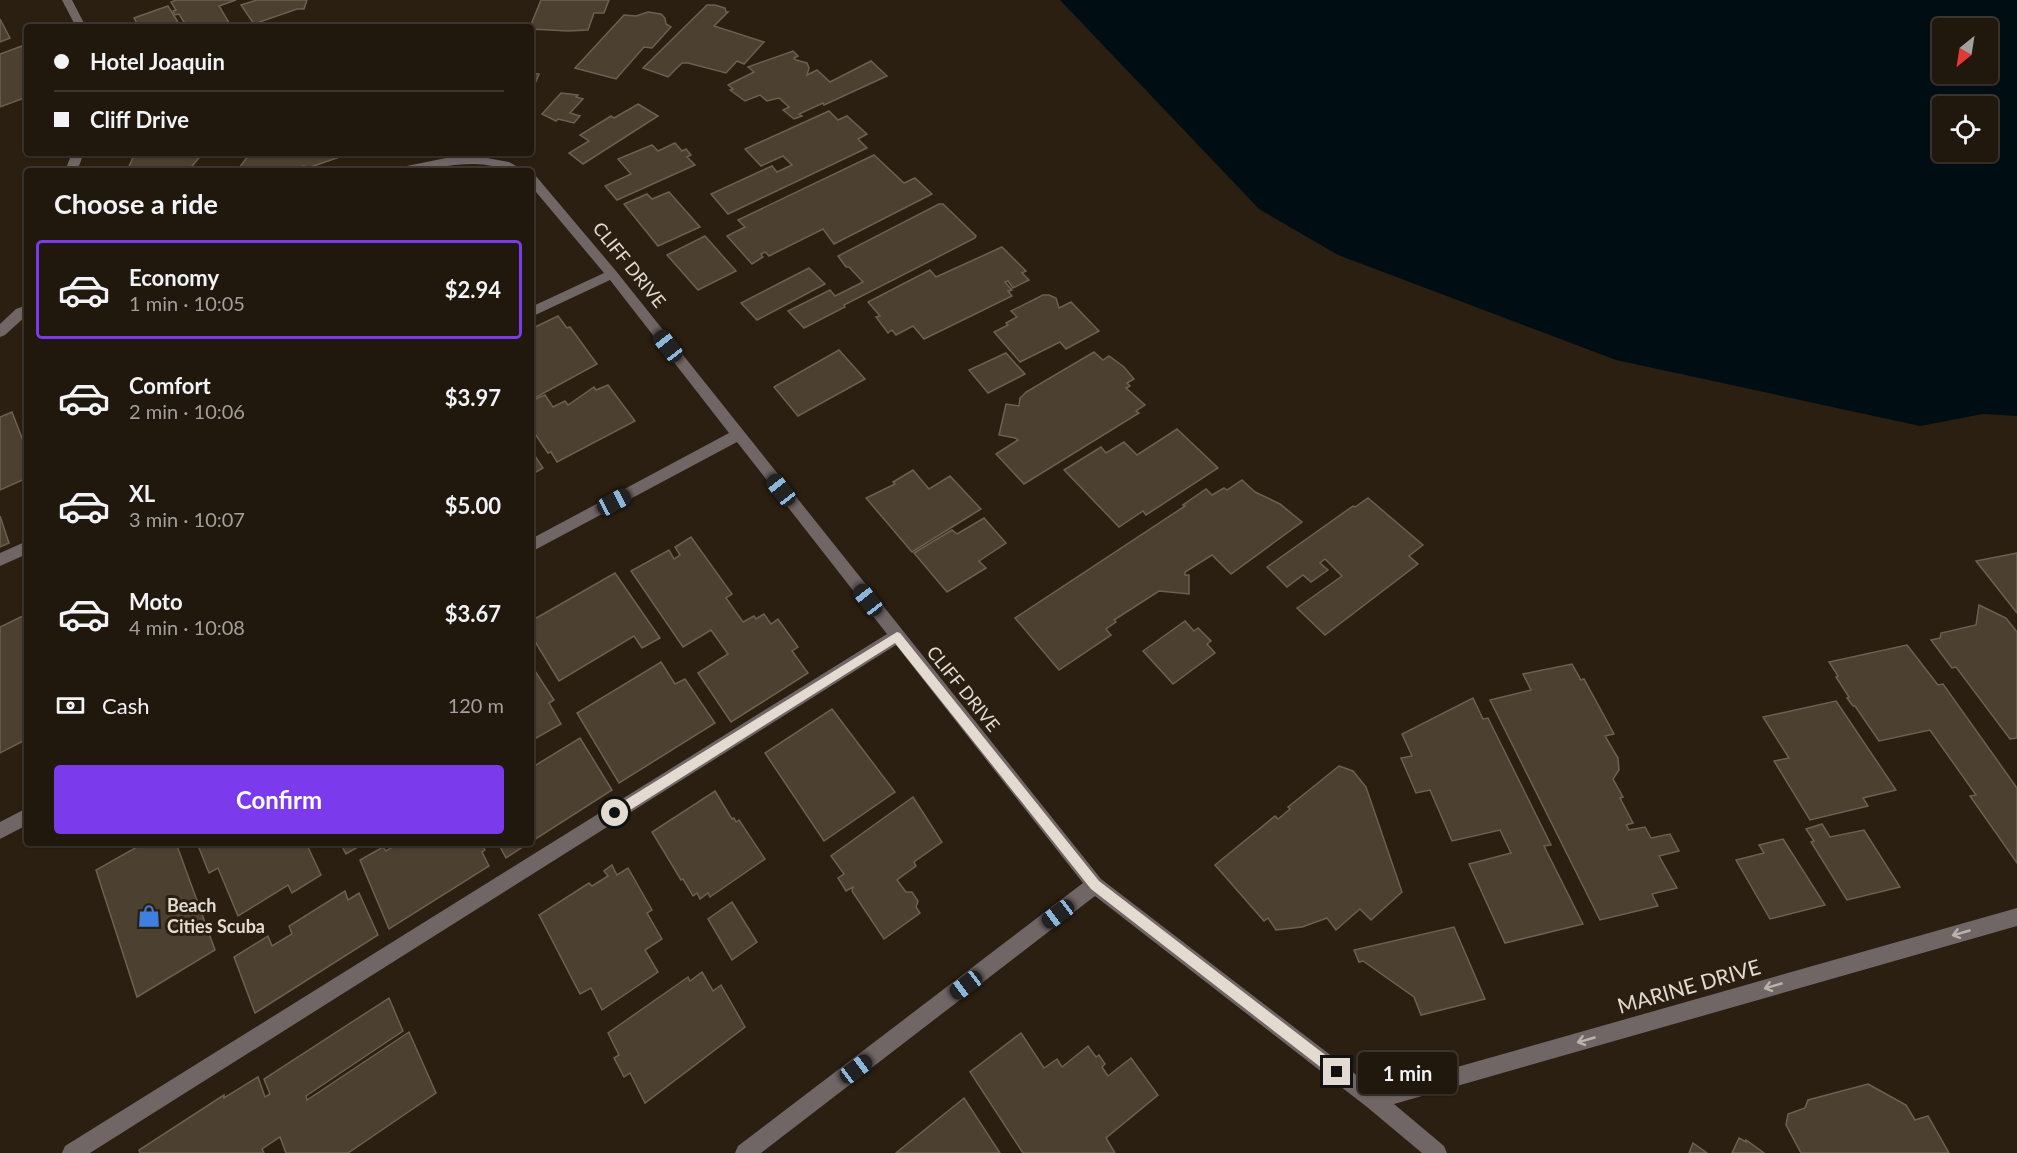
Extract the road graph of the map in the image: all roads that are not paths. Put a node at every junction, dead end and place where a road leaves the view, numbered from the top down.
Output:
1 (67, 0) edge
2 (79, 24) edge
3 (416, 168) edge
4 (513, 168) edge
5 (534, 182) edge
6 (612, 274) junction
7 (24, 311) edge
8 (534, 311) edge
9 (0, 333) edge
10 (737, 435) junction
11 (534, 544) edge
12 (24, 548) edge
13 (0, 560) edge
14 (897, 636) junction
15 (24, 818) edge
16 (0, 831) edge
17 (1095, 885) junction
18 (2017, 917) edge
19 (1374, 1100) junction
20 (72, 1153) edge
21 (745, 1153) edge
22 (1437, 1153) edge

1 - 2 street
3 - 4 street
5 - 6 street, CLIFF DRIVE
6 - 8 street
6 - 10 street, CLIFF DRIVE
7 - 9 street
10 - 11 street
10 - 14 street, CLIFF DRIVE
12 - 13 street
14 - 17 street, CLIFF DRIVE
14 - 20 street
15 - 16 street
17 - 19 street, CLIFF DRIVE
17 - 21 street
18 -> 19 street, MARINE DRIVE
19 - 22 street, CLIFF DRIVE

